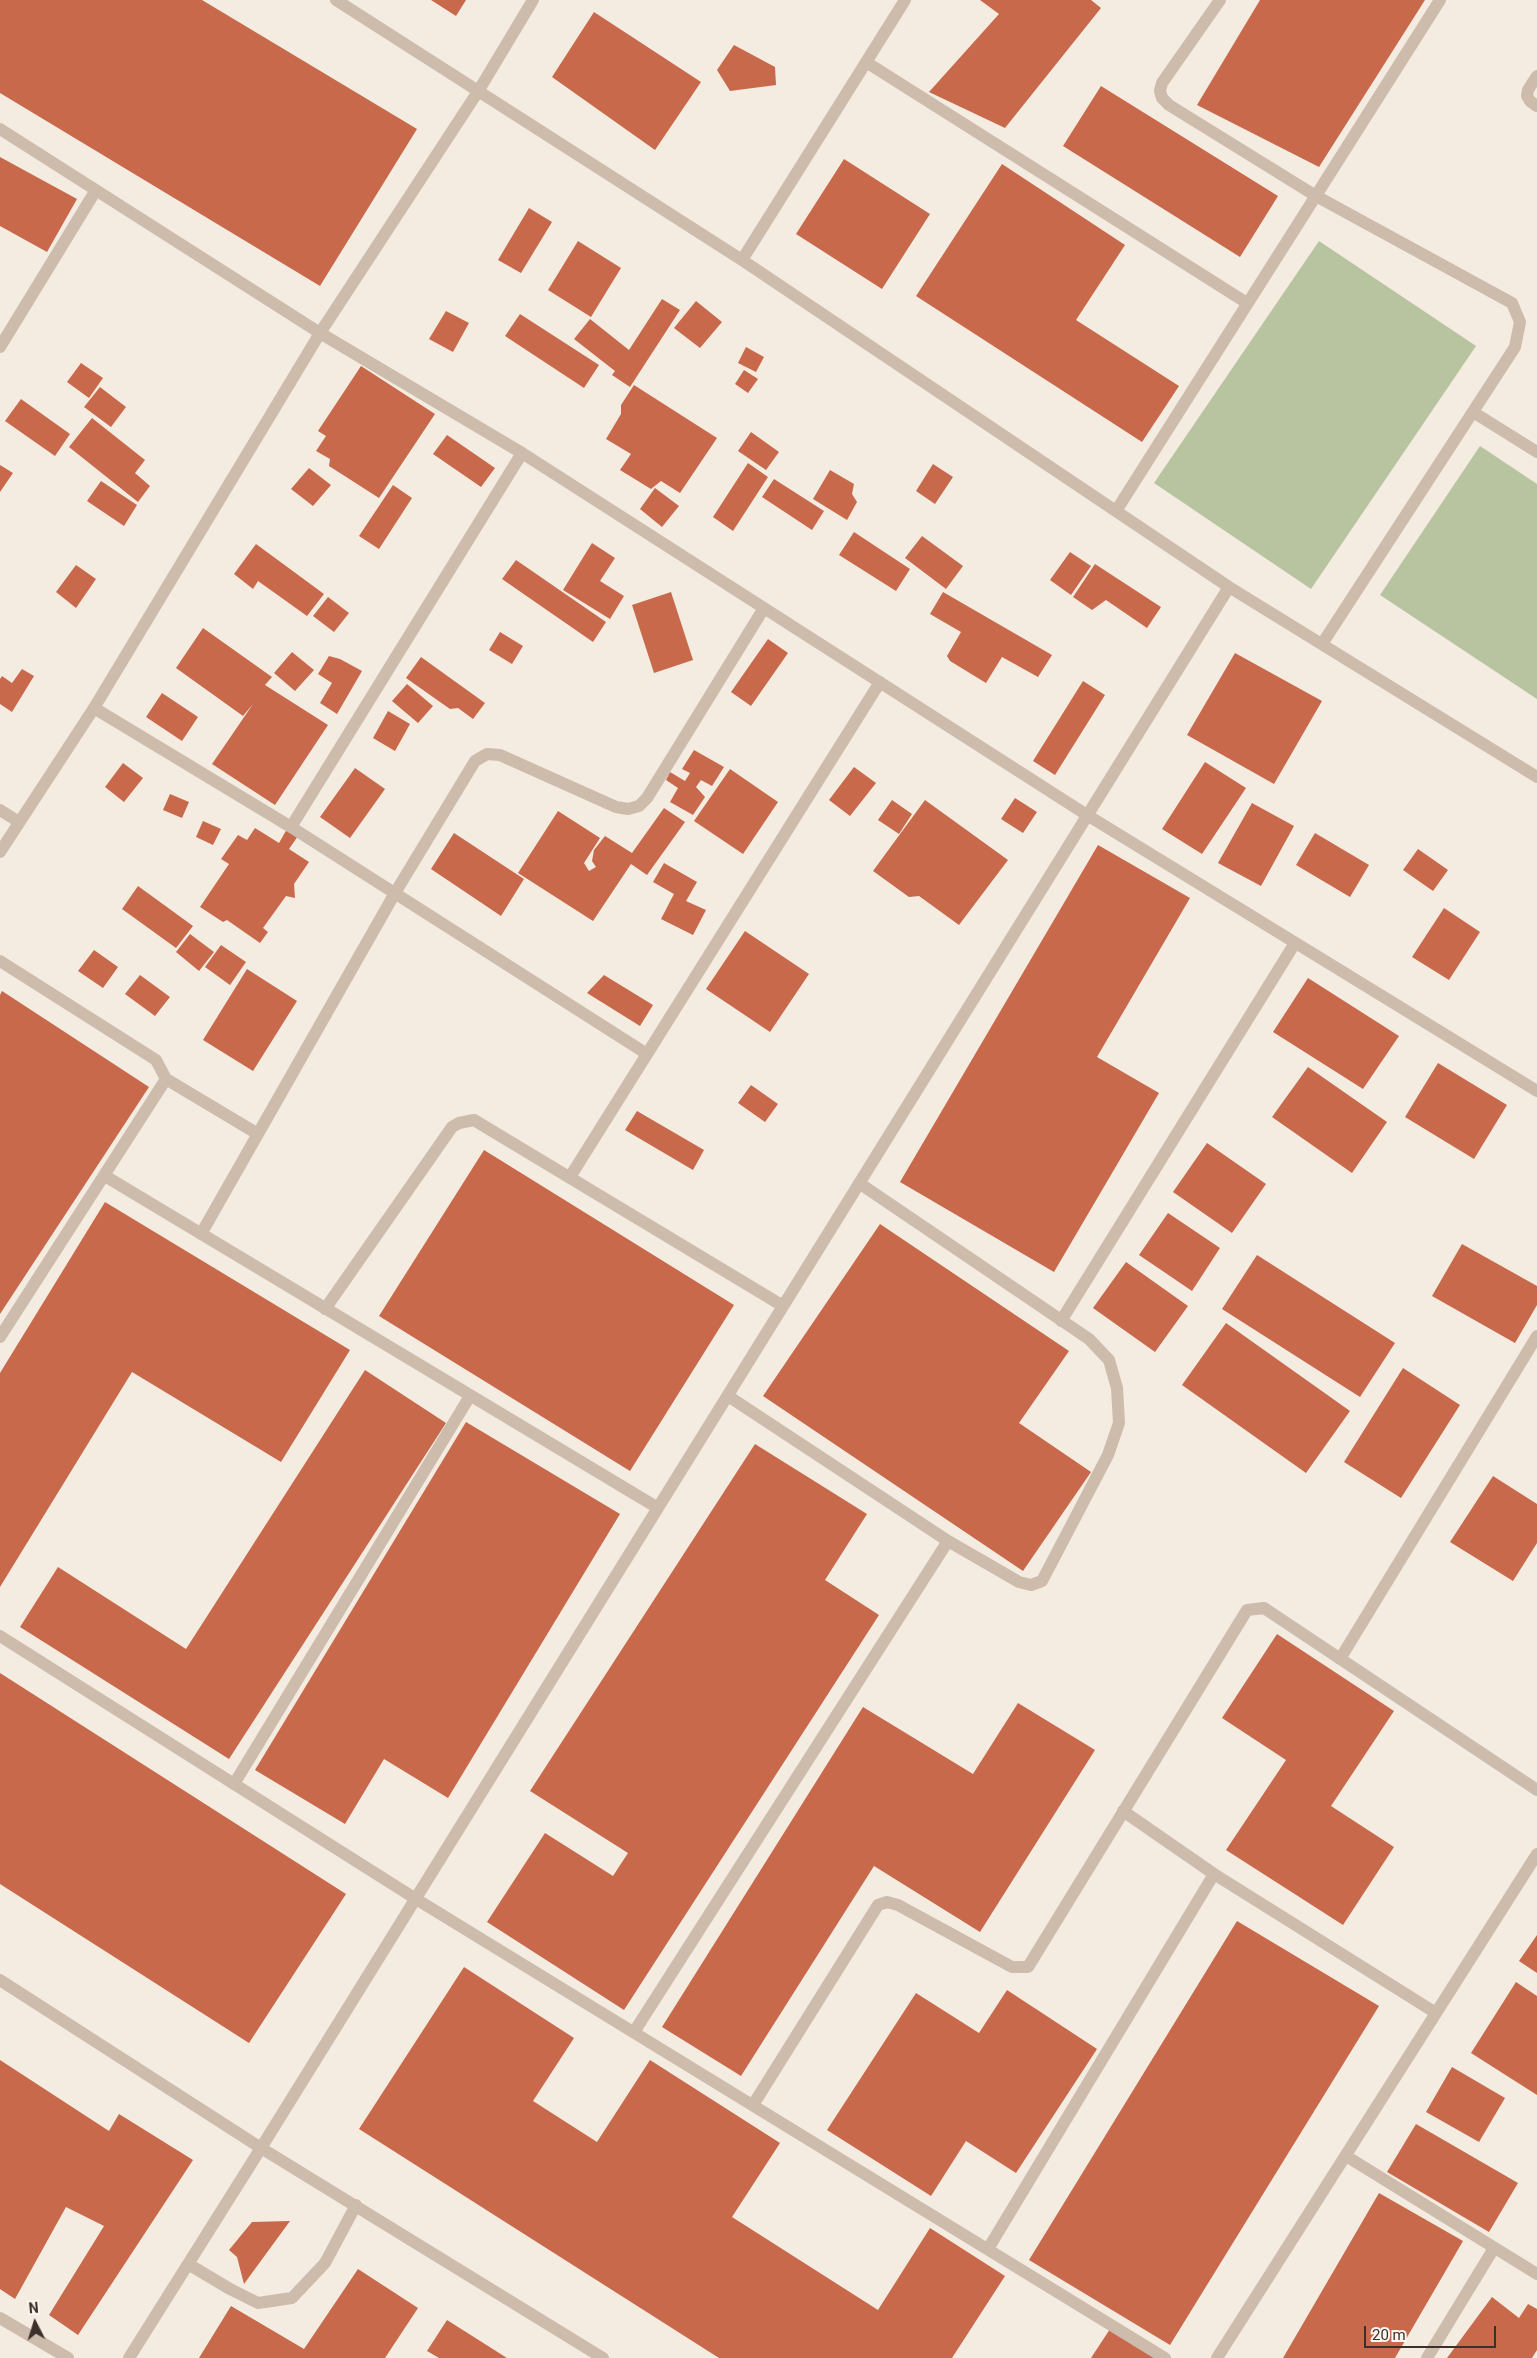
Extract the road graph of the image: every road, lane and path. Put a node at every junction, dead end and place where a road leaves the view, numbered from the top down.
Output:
1 (336, 0) edge
2 (534, 0) edge
3 (905, 0) edge
4 (1220, 0) edge
5 (1440, 0) edge
6 (866, 62) junction
7 (1537, 76) edge
8 (478, 90) junction
9 (1537, 106) edge
10 (0, 129) edge
11 (96, 190) junction
12 (1316, 196) junction
13 (742, 260) junction
14 (1247, 303) junction
15 (320, 333) junction
16 (0, 347) edge
17 (1473, 412) junction
18 (1537, 452) edge
19 (522, 453) junction
20 (1116, 511) junction
21 (1229, 587) junction
22 (764, 608) junction
23 (1322, 644) junction
24 (880, 682) junction
25 (94, 708) junction
26 (1537, 777) edge
27 (0, 810) edge
28 (1087, 815) junction
29 (20, 822) junction
30 (291, 827) junction
31 (0, 852) edge
32 (395, 893) junction
33 (1295, 943) junction
34 (0, 961) edge
35 (647, 1054) junction
36 (166, 1079) junction
37 (1537, 1091) edge
38 (258, 1134) junction
39 (105, 1176) junction
40 (570, 1177) junction
41 (859, 1183) junction
42 (201, 1234) junction
43 (783, 1306) junction
44 (325, 1309) junction
45 (1061, 1321) junction
46 (1537, 1336) edge
47 (0, 1337) edge
48 (470, 1396) junction
49 (728, 1396) junction
50 (658, 1508) junction
51 (948, 1541) junction
52 (0, 1636) edge
53 (1340, 1658) junction
54 (234, 1784) junction
55 (1537, 1790) edge
56 (1122, 1811) junction
57 (1537, 1854) edge
58 (1214, 1874) junction
59 (416, 1899) junction
60 (0, 1980) edge
61 (1436, 2013) junction
62 (634, 2032) junction
63 (753, 2105) junction
64 (261, 2148) junction
65 (1346, 2156) junction
66 (356, 2205) junction
67 (1494, 2248) junction
68 (988, 2249) junction
69 (188, 2264) junction
70 (1537, 2274) edge
71 (0, 2318) edge
72 (68, 2358) edge
73 (129, 2358) edge
74 (603, 2358) edge
75 (1165, 2358) edge
76 (1217, 2358) edge
77 (1427, 2358) edge

1 - 8 street
2 - 8 street
3 - 6 street
4 - 12 street
5 - 12 street
6 - 13 street
6 - 14 street
7 - 9 street
8 - 13 street
8 - 15 street
10 - 11 street
11 - 15 street
11 - 16 street
12 - 14 street
12 - 17 street
13 - 20 street
14 - 20 street
15 - 19 street
15 - 25 street
17 - 18 street
17 - 23 street
19 - 22 street
19 - 30 street
20 - 21 street
21 - 23 street
21 - 28 street
22 - 24 street
22 - 32 street
23 - 26 street
24 - 28 street
24 - 35 street
25 - 29 street
25 - 30 street
27 - 29 street
28 - 33 street
28 - 41 street
29 - 31 street
30 - 32 street
32 - 35 street
32 - 38 street
33 - 37 street
33 - 45 street
34 - 36 street
35 - 40 street
36 - 38 street
36 - 39 street
38 - 42 street
39 - 42 street
39 - 47 street
40 - 43 street
40 - 44 street
41 - 43 street
41 - 45 street
42 - 44 street
43 - 49 street
44 - 48 street
45 - 51 street
46 - 53 street
48 - 50 street
48 - 54 street
49 - 50 street
49 - 51 street
50 - 59 street
51 - 62 street
52 - 54 street
53 - 55 street
53 - 56 street
54 - 59 street
56 - 58 street
56 - 63 street
57 - 61 street
58 - 61 street
58 - 68 street
59 - 62 street
59 - 64 street
60 - 64 street
61 - 65 street
62 - 63 street
63 - 68 street
64 - 66 street
64 - 69 street
65 - 67 street
65 - 76 street
66 - 69 street
66 - 74 street
67 - 70 street
67 - 77 street
68 - 75 street
69 - 73 street
71 - 72 street

